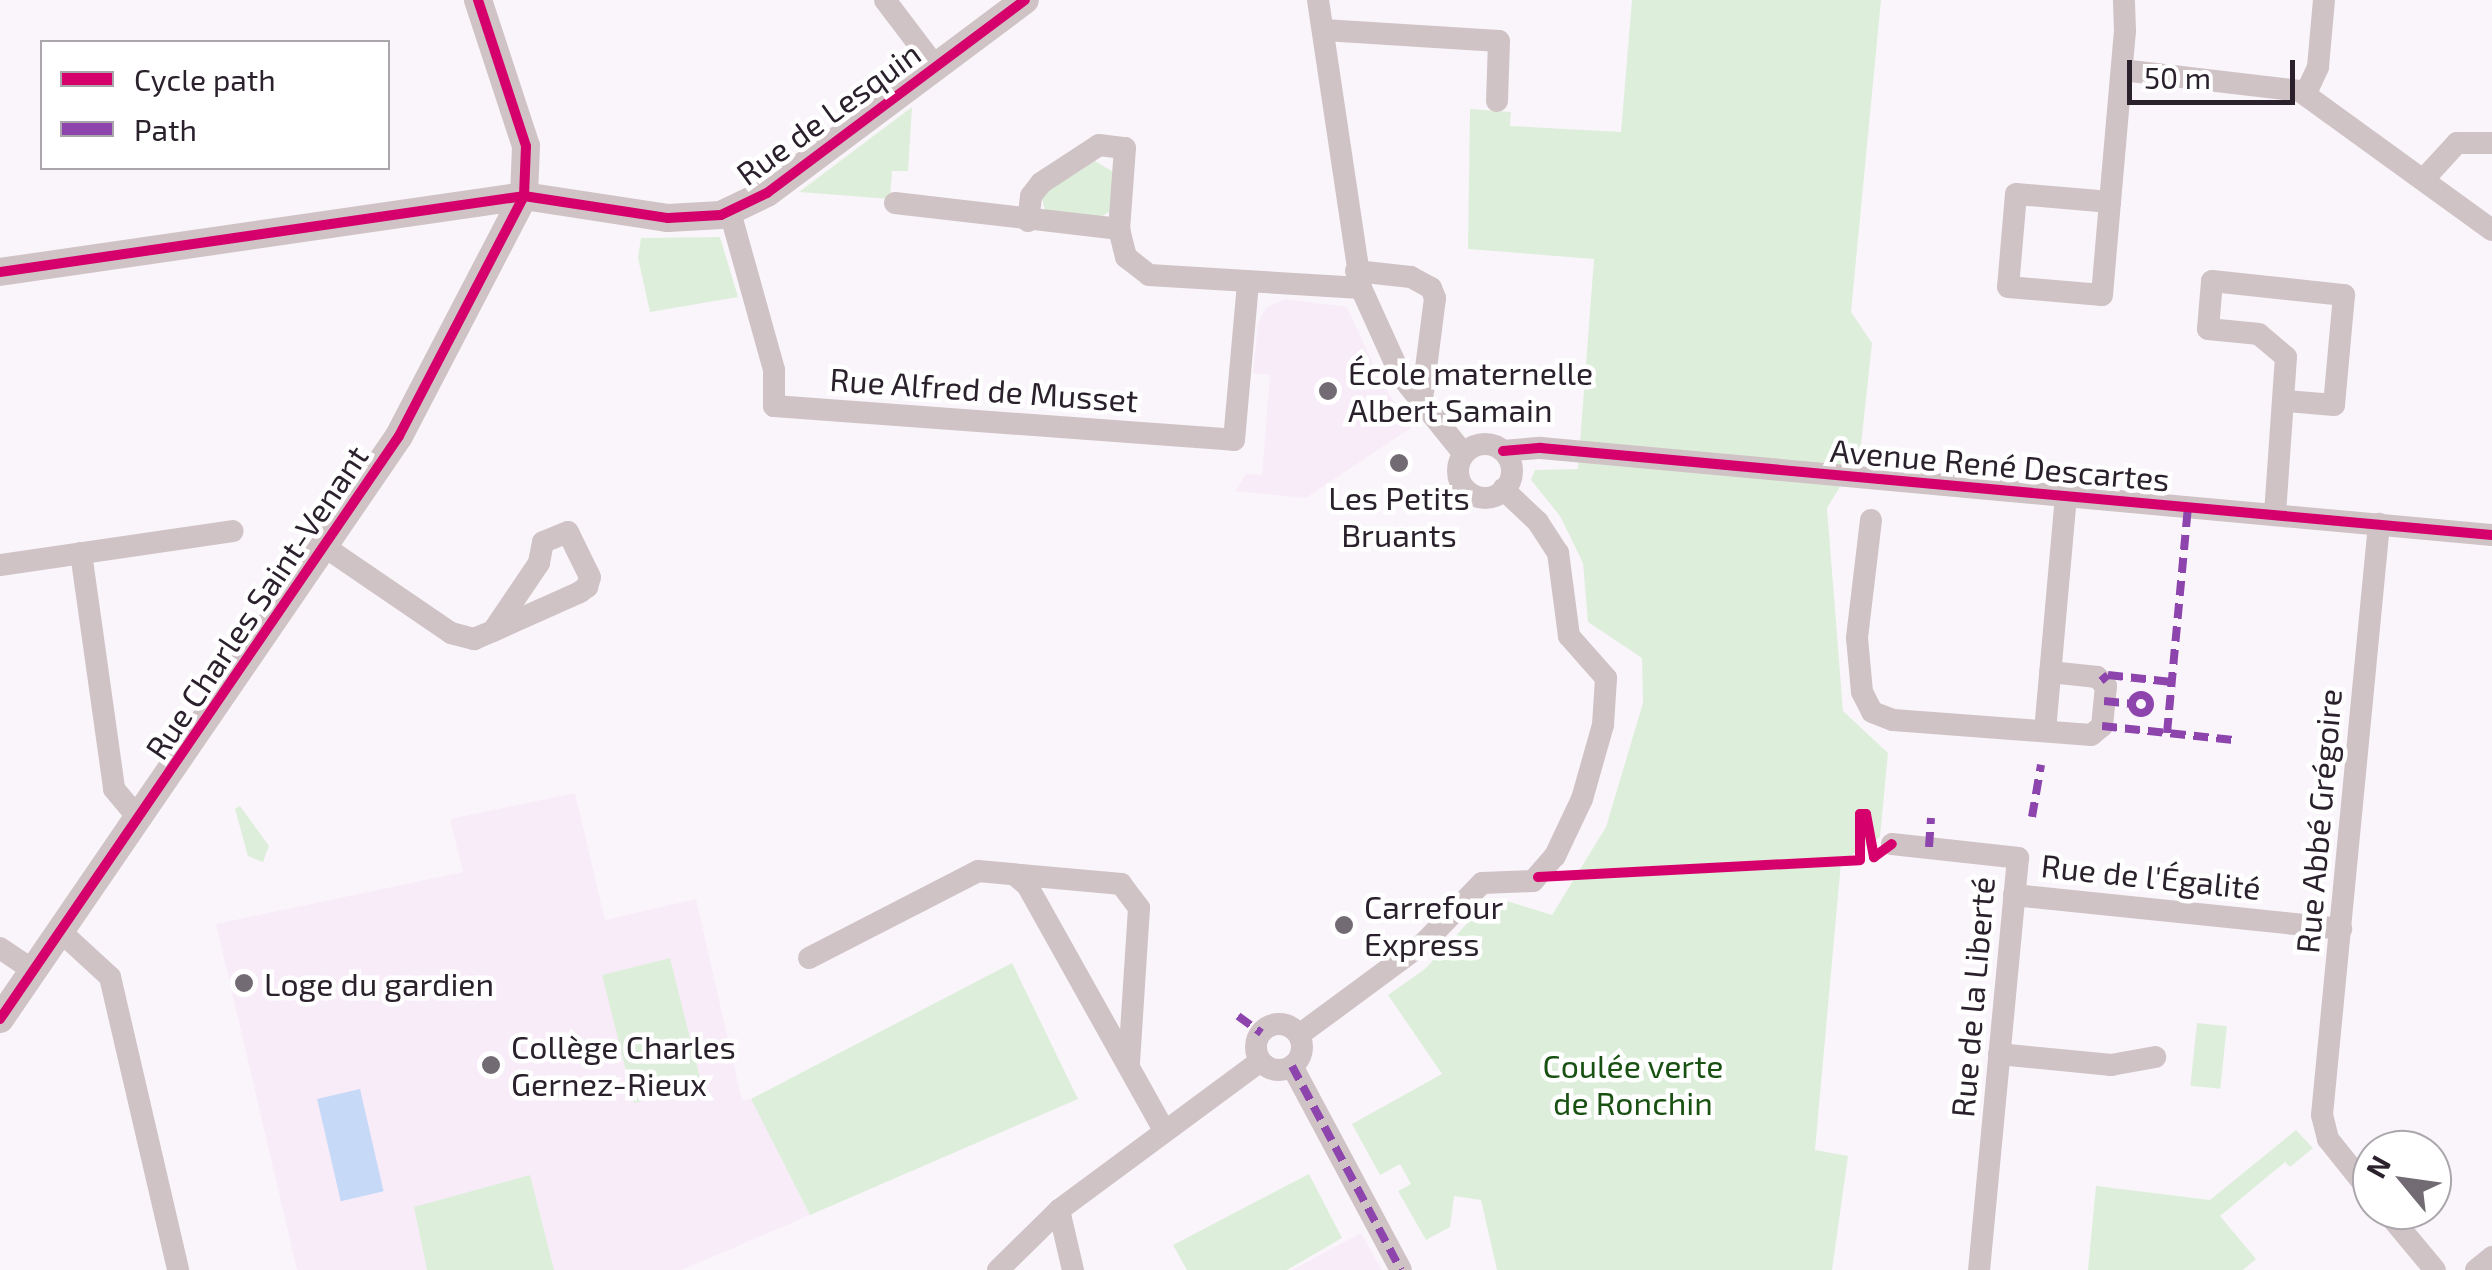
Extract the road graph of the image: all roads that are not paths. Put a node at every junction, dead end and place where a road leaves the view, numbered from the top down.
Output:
1 (478, 0) edge
2 (885, 0) edge
3 (1025, 0) edge
4 (1318, 0) edge
5 (2124, 0) edge
6 (2324, 0) edge
7 (1324, 30) junction
8 (934, 66) junction
9 (2122, 70) junction
10 (2306, 94) junction
11 (1496, 101) dead end
12 (2492, 143) edge
13 (2424, 179) junction
14 (524, 196) junction
15 (2110, 202) junction
16 (894, 204) dead end
17 (730, 212) junction
18 (1028, 221) junction
19 (1120, 229) junction
20 (2492, 230) edge
21 (0, 272) edge
22 (1359, 280) junction
23 (1248, 283) junction
24 (2286, 401) junction
25 (1421, 407) junction
26 (1503, 452) junction
27 (1464, 454) junction
28 (1504, 489) junction
29 (2066, 495) junction
30 (2275, 514) junction
31 (1871, 520) dead end
32 (2379, 524) junction
33 (233, 530) dead end
34 (2492, 534) edge
35 (326, 547) junction
36 (81, 553) junction
37 (0, 565) edge
38 (493, 631) junction
39 (2050, 672) junction
40 (2044, 731) junction
41 (139, 819) junction
42 (1892, 844) dead end
43 (1015, 875) junction
44 (2014, 895) junction
45 (2341, 929) junction
46 (60, 931) junction
47 (0, 948) edge
48 (809, 958) dead end
49 (33, 970) junction
50 (0, 1019) edge
51 (1299, 1034) junction
52 (1999, 1054) junction
53 (2155, 1057) dead end
54 (1260, 1061) junction
55 (1128, 1063) junction
56 (1292, 1066) junction
57 (1164, 1130) junction
58 (2352, 1170) edge
59 (1058, 1210) junction
60 (2402, 1230) edge
61 (2492, 1258) edge
62 (178, 1270) edge
63 (998, 1270) edge
64 (1072, 1270) edge
65 (1401, 1270) edge
66 (1978, 1270) edge
67 (2435, 1270) edge
68 (2476, 1270) edge

1 - 14 street
2 - 8 street
3 - 8 street, Rue de Lesquin
4 - 7 street
5 - 9 street
6 - 10 street
7 - 11 street
7 - 22 street
8 - 17 street, Rue de Lesquin
9 - 10 street
9 - 15 street
10 - 13 street
12 - 13 street
13 - 20 street
14 - 17 street, Rue de Lesquin
14 - 21 street, Rue de Lesquin
14 - 35 street, Rue Charles Saint-Venant
15 - 15 street
16 - 18 street
17 - 23 street, Rue Alfred de Musset
18 - 19 street
18 - 19 street
19 - 23 street
22 - 23 street
22 - 25 street
22 - 25 street
24 - 24 street
24 - 30 street
25 - 27 street
26 - 27 street
26 - 28 street
26 - 29 street, Avenue René Descartes
27 - 28 street
28 - 51 street
29 - 30 street, Avenue René Descartes
29 - 39 street
30 - 32 street, Avenue René Descartes
31 - 40 street
32 - 34 street, Avenue René Descartes
32 - 45 street, Rue Abbé Grégoire
33 - 36 street
35 - 38 street
35 - 41 street, Rue Charles Saint-Venant
36 - 37 street
36 - 41 street
38 - 38 street
39 - 40 street
39 - 40 street
41 - 46 street, Rue Charles Saint-Venant
42 - 44 street, Rue de la Liberté
43 - 48 street
43 - 55 street
43 - 55 street
44 - 45 street, Rue de l'Égalité
44 - 52 street, Rue de la Liberté
45 - 58 street, Rue Abbé Grégoire
46 - 49 street, Rue Charles Saint-Venant
46 - 62 street
47 - 49 street
49 - 50 street, Rue Charles Saint-Venant
51 - 54 street
51 - 56 street
52 - 53 street
52 - 66 street, Rue de la Liberté
54 - 56 street
54 - 57 street
55 - 57 street
56 - 65 street
57 - 59 street
59 - 63 street
59 - 64 street
60 - 67 street
61 - 68 street

